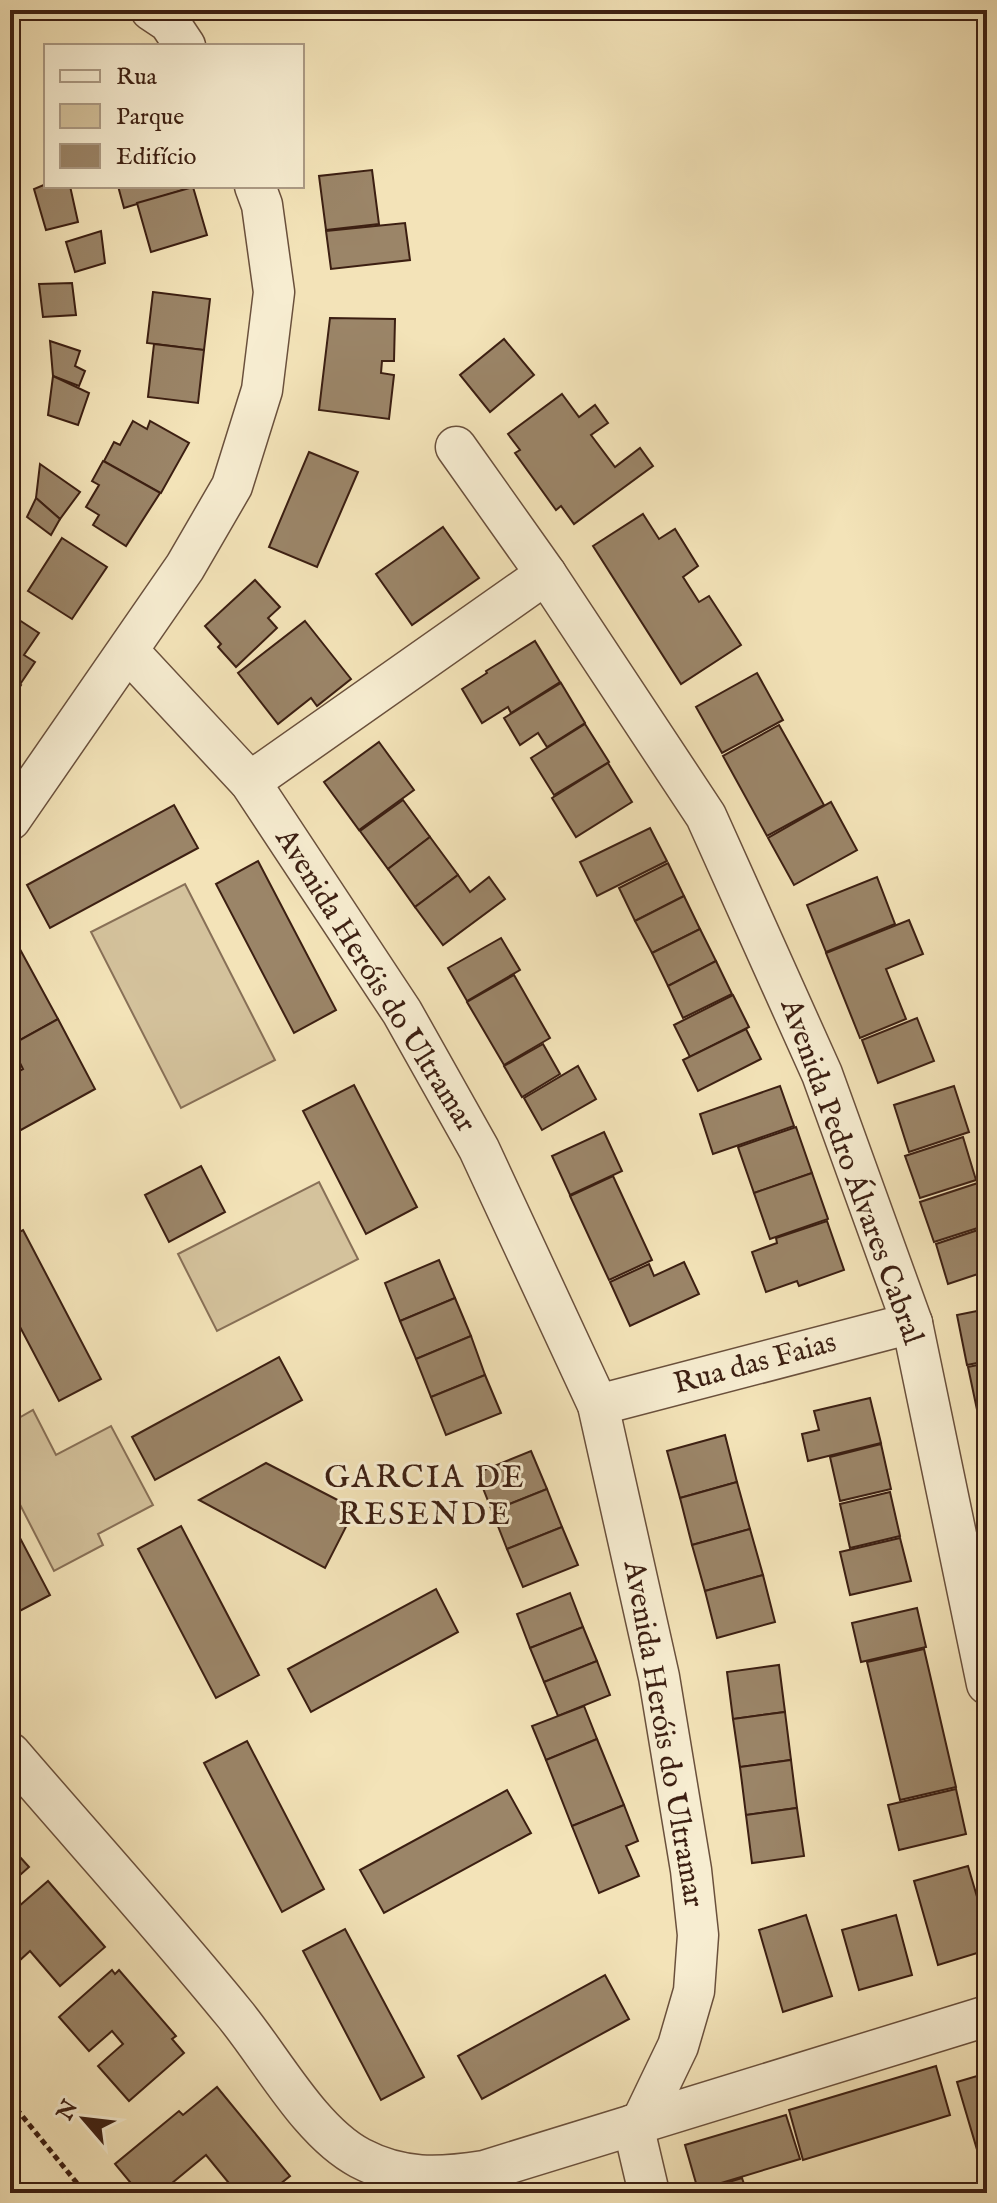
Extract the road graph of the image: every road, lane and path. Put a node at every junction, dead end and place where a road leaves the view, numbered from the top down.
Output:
1 (256, 188) edge
2 (456, 447) dead end
3 (546, 574) junction
4 (128, 651) junction
5 (250, 782) junction
6 (13, 808) edge
7 (912, 1323) junction
8 (598, 1405) junction
9 (987, 1684) edge
10 (10, 1753) edge
11 (987, 2016) edge
12 (10, 2101) edge
13 (637, 2123) junction
14 (85, 2193) edge
15 (649, 2193) edge

1 - 4 street
2 - 3 street, Avenida Pedro Álvares Cabral
3 - 5 street
3 - 7 street, Avenida Pedro Álvares Cabral
4 - 5 street, Avenida Heróis do Ultramar
4 - 6 street
5 - 8 street, Avenida Heróis do Ultramar
7 - 8 street, Rua das Faias
7 - 9 street, Avenida Pedro Álvares Cabral
8 - 13 street, Avenida Heróis do Ultramar
10 - 13 street
11 - 13 street
12 - 14 path
13 - 15 street

